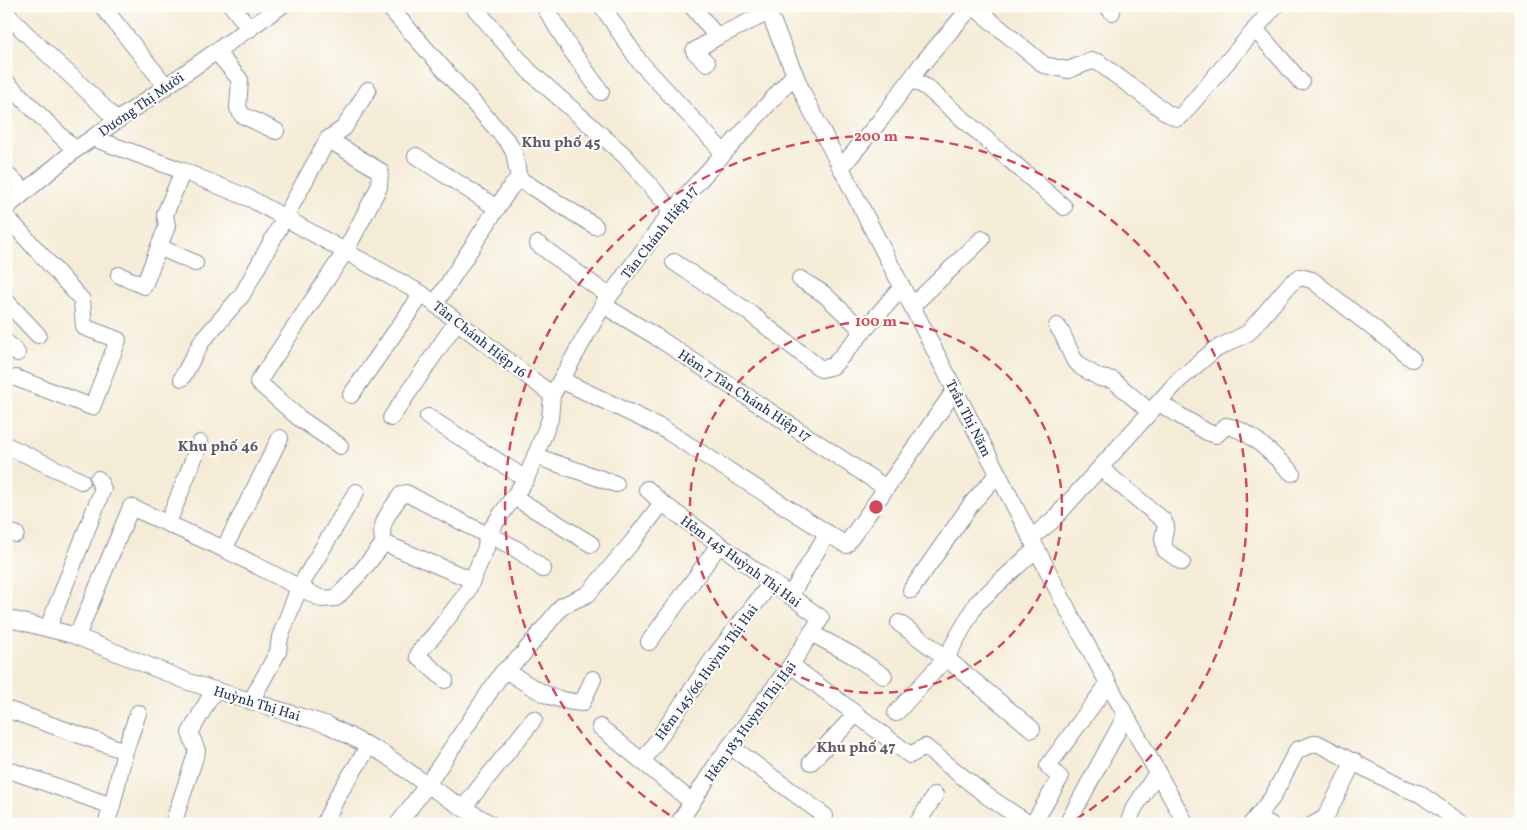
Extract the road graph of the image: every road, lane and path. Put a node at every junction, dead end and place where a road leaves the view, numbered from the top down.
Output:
1 (102, 6) edge
2 (232, 6) edge
3 (282, 6) edge
4 (388, 6) edge
5 (473, 6) edge
6 (544, 6) edge
7 (602, 6) edge
8 (692, 6) edge
9 (973, 6) edge
10 (1275, 6) edge
11 (767, 9) edge
12 (7, 14) edge
13 (250, 29) junction
14 (1255, 29) junction
15 (716, 37) junction
16 (216, 51) junction
17 (707, 63) dead end
18 (795, 74) junction
19 (911, 79) junction
20 (6, 82) edge
21 (1300, 82) dead end
22 (166, 86) junction
23 (368, 90) dead end
24 (601, 92) dead end
25 (117, 121) junction
26 (276, 131) dead end
27 (93, 138) junction
28 (328, 139) junction
29 (75, 150) junction
30 (724, 153) junction
31 (416, 156) dead end
32 (841, 168) junction
33 (183, 171) junction
34 (6, 174) edge
35 (519, 179) junction
36 (26, 191) junction
37 (1064, 207) dead end
38 (6, 208) edge
39 (497, 208) junction
40 (672, 211) junction
41 (6, 216) edge
42 (285, 218) junction
43 (595, 226) dead end
44 (982, 238) dead end
45 (538, 244) dead end
46 (159, 247) junction
47 (345, 252) junction
48 (674, 262) dead end
49 (195, 264) dead end
50 (120, 275) dead end
51 (800, 279) dead end
52 (902, 286) junction
53 (428, 299) junction
54 (606, 300) junction
55 (6, 301) edge
56 (912, 306) junction
57 (457, 321) junction
58 (1057, 326) dead end
59 (864, 331) junction
60 (38, 335) dead end
61 (1412, 359) dead end
62 (16, 378) dead end
63 (182, 378) dead end
64 (561, 380) junction
65 (955, 390) junction
66 (351, 395) dead end
67 (552, 395) junction
68 (1154, 407) junction
69 (428, 417) dead end
70 (392, 418) dead end
71 (280, 438) dead end
72 (200, 443) dead end
73 (6, 445) edge
74 (340, 446) dead end
75 (536, 456) junction
76 (1100, 468) junction
77 (1292, 472) dead end
78 (998, 474) junction
79 (98, 479) dead end
80 (526, 479) junction
81 (81, 481) dead end
82 (616, 484) dead end
83 (886, 488) junction
84 (647, 489) dead end
85 (356, 492) dead end
86 (514, 497) junction
87 (662, 503) junction
88 (168, 523) junction
89 (828, 534) junction
90 (487, 535) junction
91 (384, 543) junction
92 (591, 544) dead end
93 (1033, 544) junction
94 (719, 545) junction
95 (224, 549) junction
96 (1182, 562) dead end
97 (543, 569) dead end
98 (472, 580) junction
99 (771, 583) junction
100 (299, 588) junction
101 (912, 590) dead end
102 (790, 596) junction
103 (6, 618) edge
104 (821, 618) joint
105 (899, 623) dead end
106 (48, 628) junction
107 (811, 633) junction
108 (77, 636) junction
109 (649, 642) dead end
110 (946, 658) junction
111 (791, 665) junction
112 (505, 670) junction
113 (884, 676) dead end
114 (593, 679) dead end
115 (445, 680) dead end
116 (1108, 684) junction
117 (214, 690) junction
118 (251, 701) junction
119 (6, 709) edge
120 (138, 712) dead end
121 (896, 713) dead end
122 (856, 714) junction
123 (1126, 715) junction
124 (534, 719) dead end
125 (600, 727) dead end
126 (1032, 729) dead end
127 (370, 746) junction
128 (730, 746) junction
129 (125, 751) junction
130 (643, 761) junction
131 (1354, 761) junction
132 (811, 762) dead end
133 (6, 770) edge
134 (1158, 771) junction
135 (427, 785) junction
136 (935, 795) dead end
137 (692, 802) junction
138 (112, 806) junction
139 (463, 808) junction
140 (825, 816) dead end
141 (1259, 822) edge
142 (1461, 823) edge
143 (106, 824) edge
144 (173, 824) edge
145 (324, 824) edge
146 (398, 824) edge
147 (491, 824) edge
148 (678, 824) edge
149 (917, 824) edge
150 (1031, 824) edge
151 (1068, 824) edge
152 (1128, 824) edge
153 (1186, 824) edge
154 (1314, 824) edge

1 - 22 street
2 - 13 street
3 - 13 street, Dương Thị Mười
4 - 35 street
5 - 40 street
6 - 24 street
7 - 30 street
8 - 15 street
9 - 14 street
9 - 19 street
10 - 14 street
11 - 15 street
11 - 18 street, Trần Thị Năm
12 - 25 street
13 - 16 street, Dương Thị Mười
14 - 21 street
15 - 17 street
16 - 22 street, Dương Thị Mười
16 - 26 street
18 - 30 street, Tân Chánh Hiệp 17
18 - 32 street, Trần Thị Năm
19 - 32 street
19 - 37 street
20 - 29 street
22 - 25 street, Dương Thị Mười
23 - 28 street
25 - 27 street, Dương Thị Mười
27 - 29 street, Dương Thị Mười
27 - 33 street, Tân Chánh Hiệp 16
28 - 42 street
28 - 47 street
29 - 36 street, Dương Thị Mười
30 - 40 street, Tân Chánh Hiệp 17
31 - 39 street
32 - 52 street, Trần Thị Năm
33 - 42 street, Tân Chánh Hiệp 16
33 - 46 street
34 - 36 street
35 - 39 street
35 - 43 street
36 - 38 street, Dương Thị Mười
39 - 53 street
40 - 54 street, Tân Chánh Hiệp 17
41 - 62 street
42 - 47 street, Tân Chánh Hiệp 16
42 - 63 street
44 - 56 street
45 - 54 street, Hẻm 7 Tân Chánh Hiệp 17
46 - 49 street
46 - 50 street
47 - 53 street, Tân Chánh Hiệp 16
47 - 74 street
48 - 59 street
51 - 59 street
52 - 56 street, Trần Thị Năm
52 - 59 street
53 - 57 street, Tân Chánh Hiệp 16
53 - 66 street
54 - 64 street, Tân Chánh Hiệp 17
54 - 83 street, Hẻm 7 Tân Chánh Hiệp 17
55 - 60 street
56 - 65 street, Trần Thị Năm
57 - 67 street, Tân Chánh Hiệp 16
57 - 70 street
58 - 68 street
61 - 68 street
64 - 67 street
64 - 89 street
65 - 78 street, Trần Thị Năm
65 - 83 street
67 - 75 street
68 - 76 street
68 - 77 street
69 - 80 street
71 - 95 street
72 - 88 street
73 - 81 street
75 - 80 street
75 - 82 street
76 - 93 street
76 - 96 street
78 - 93 street, Trần Thị Năm
78 - 101 street
79 - 106 street
80 - 86 street
83 - 89 street
84 - 87 street, Hẻm 145 Huỳnh Thị Hai
85 - 100 street
86 - 90 street
86 - 92 street
87 - 94 street, Hẻm 145 Huỳnh Thị Hai
87 - 112 street
88 - 95 street
88 - 108 street
89 - 102 street
90 - 91 street
90 - 97 street
90 - 98 street
91 - 98 street
91 - 100 street
93 - 110 street
93 - 116 street, Trần Thị Năm
94 - 99 street, Hẻm 145 Huỳnh Thị Hai
94 - 109 street
95 - 100 street
98 - 115 street
99 - 102 street, Hẻm 145 Huỳnh Thị Hai
99 - 130 street, Hẻm 145/66 Huỳnh Thị Hai
100 - 118 street
102 - 104 street, Hẻm 145 Huỳnh Thị Hai
103 - 106 street, Huỳnh Thị Hai
104 - 107 street, Hẻm 183 Huỳnh Thị Hai
105 - 110 street
106 - 108 street, Huỳnh Thị Hai
107 - 111 street, Hẻm 183 Huỳnh Thị Hai
107 - 113 street
108 - 117 street, Huỳnh Thị Hai
110 - 121 street
110 - 126 street
111 - 122 street
111 - 128 street, Hẻm 183 Huỳnh Thị Hai
112 - 114 street
112 - 135 street
116 - 123 street, Trần Thị Năm
116 - 150 street
117 - 118 street, Huỳnh Thị Hai
117 - 144 street
118 - 127 street, Huỳnh Thị Hai
119 - 129 street
120 - 129 street
122 - 132 street
122 - 150 street
123 - 134 street, Trần Thị Năm
123 - 151 street
124 - 139 street
125 - 130 street
127 - 135 street, Huỳnh Thị Hai
127 - 145 street
128 - 137 street, Hẻm 183 Huỳnh Thị Hai
128 - 140 street
129 - 138 street
130 - 137 street
131 - 141 street
131 - 142 street
131 - 154 street
133 - 138 street
134 - 152 street
134 - 153 street, Trần Thị Năm
135 - 139 street, Huỳnh Thị Hai
135 - 146 street
136 - 149 street
137 - 148 street, Hẻm 183 Huỳnh Thị Hai
138 - 143 street
139 - 147 street, Huỳnh Thị Hai

